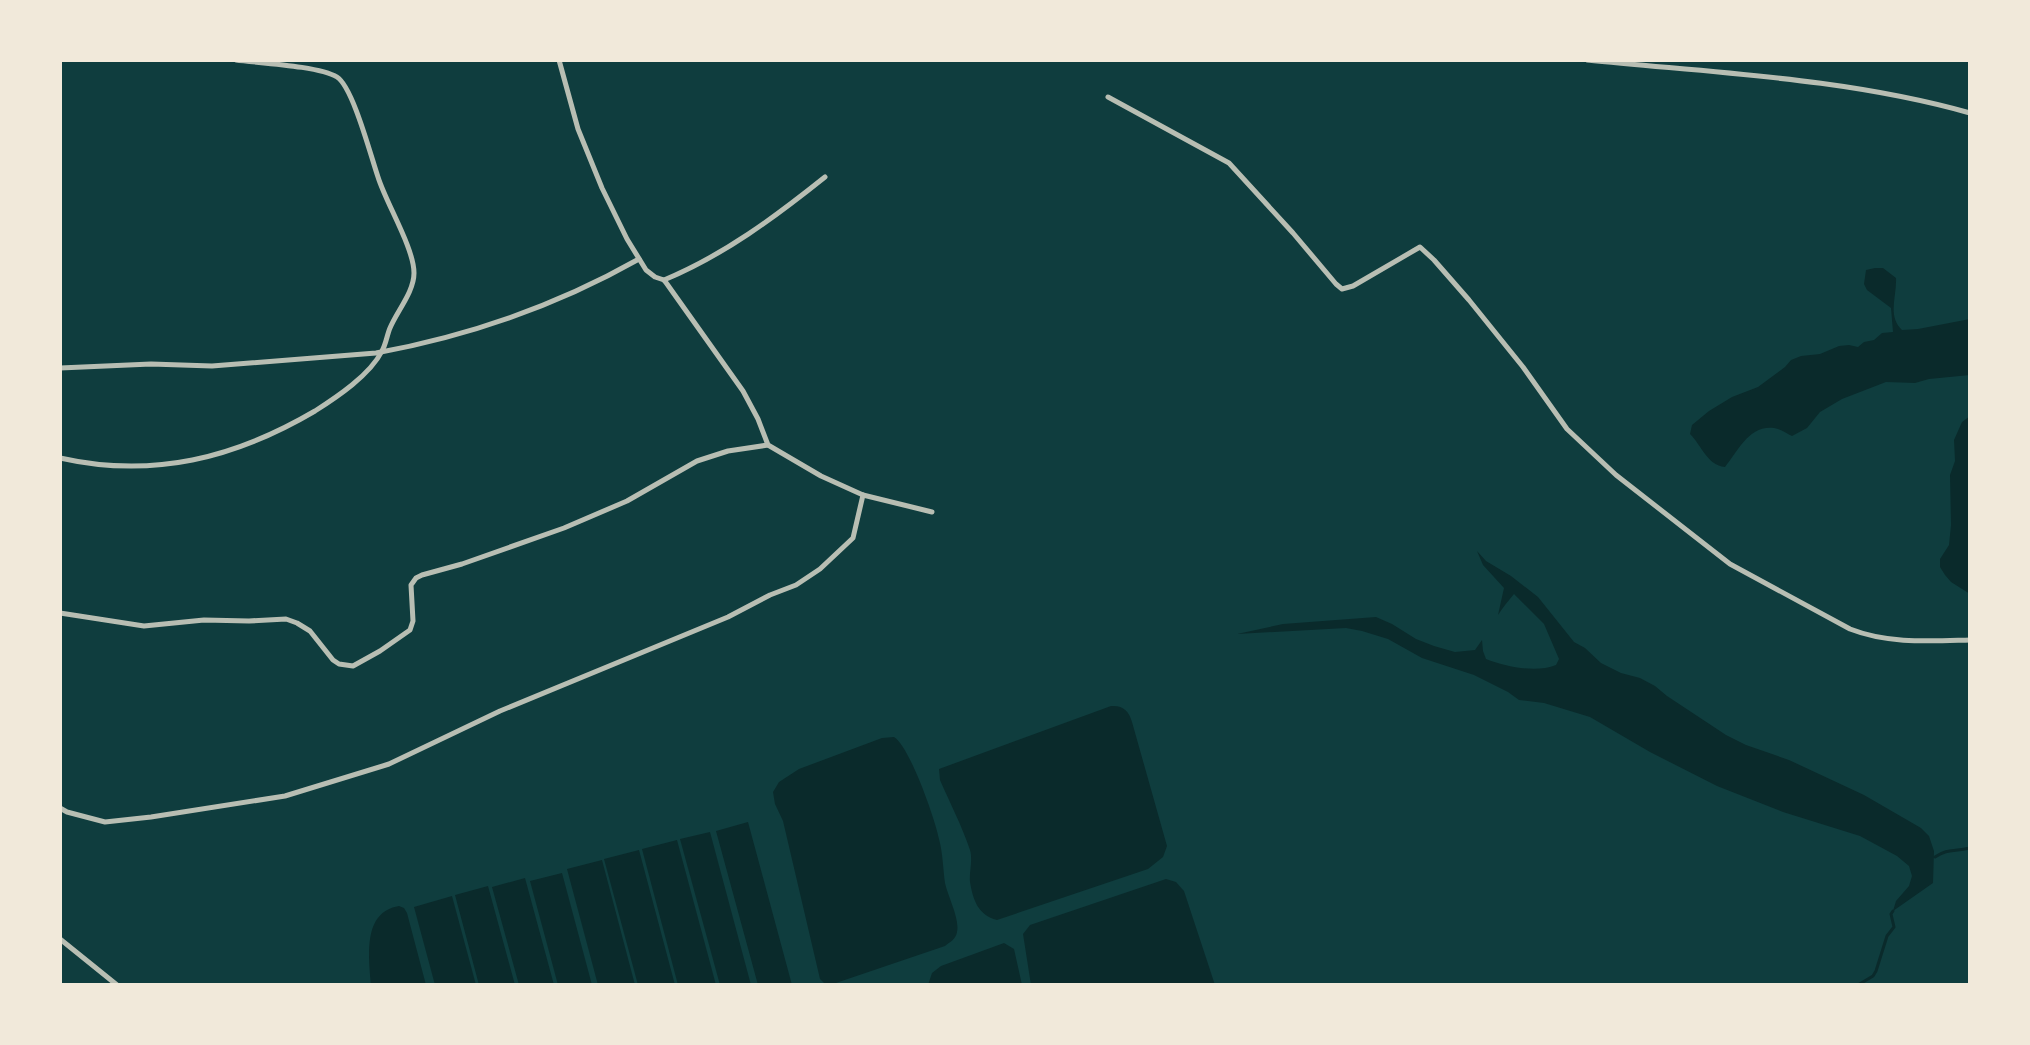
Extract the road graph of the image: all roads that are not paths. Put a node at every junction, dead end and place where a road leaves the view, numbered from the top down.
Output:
1 (236, 60) edge
2 (559, 60) edge
3 (1587, 60) edge
4 (1108, 97) dead end
5 (1970, 113) edge
6 (825, 177) dead end
7 (639, 259) junction
8 (664, 280) junction
9 (382, 352) junction
10 (60, 368) edge
11 (768, 445) junction
12 (60, 458) edge
13 (863, 495) junction
14 (932, 512) dead end
15 (60, 613) edge
16 (1970, 640) edge
17 (60, 808) edge
18 (60, 939) edge
19 (117, 985) edge

1 - 9 street
2 - 7 street
3 - 5 street
4 - 16 street
6 - 8 street
7 - 8 street
7 - 9 street
8 - 11 street
9 - 10 street
9 - 12 street
11 - 13 street
11 - 15 street
13 - 14 street
13 - 17 street
18 - 19 street

